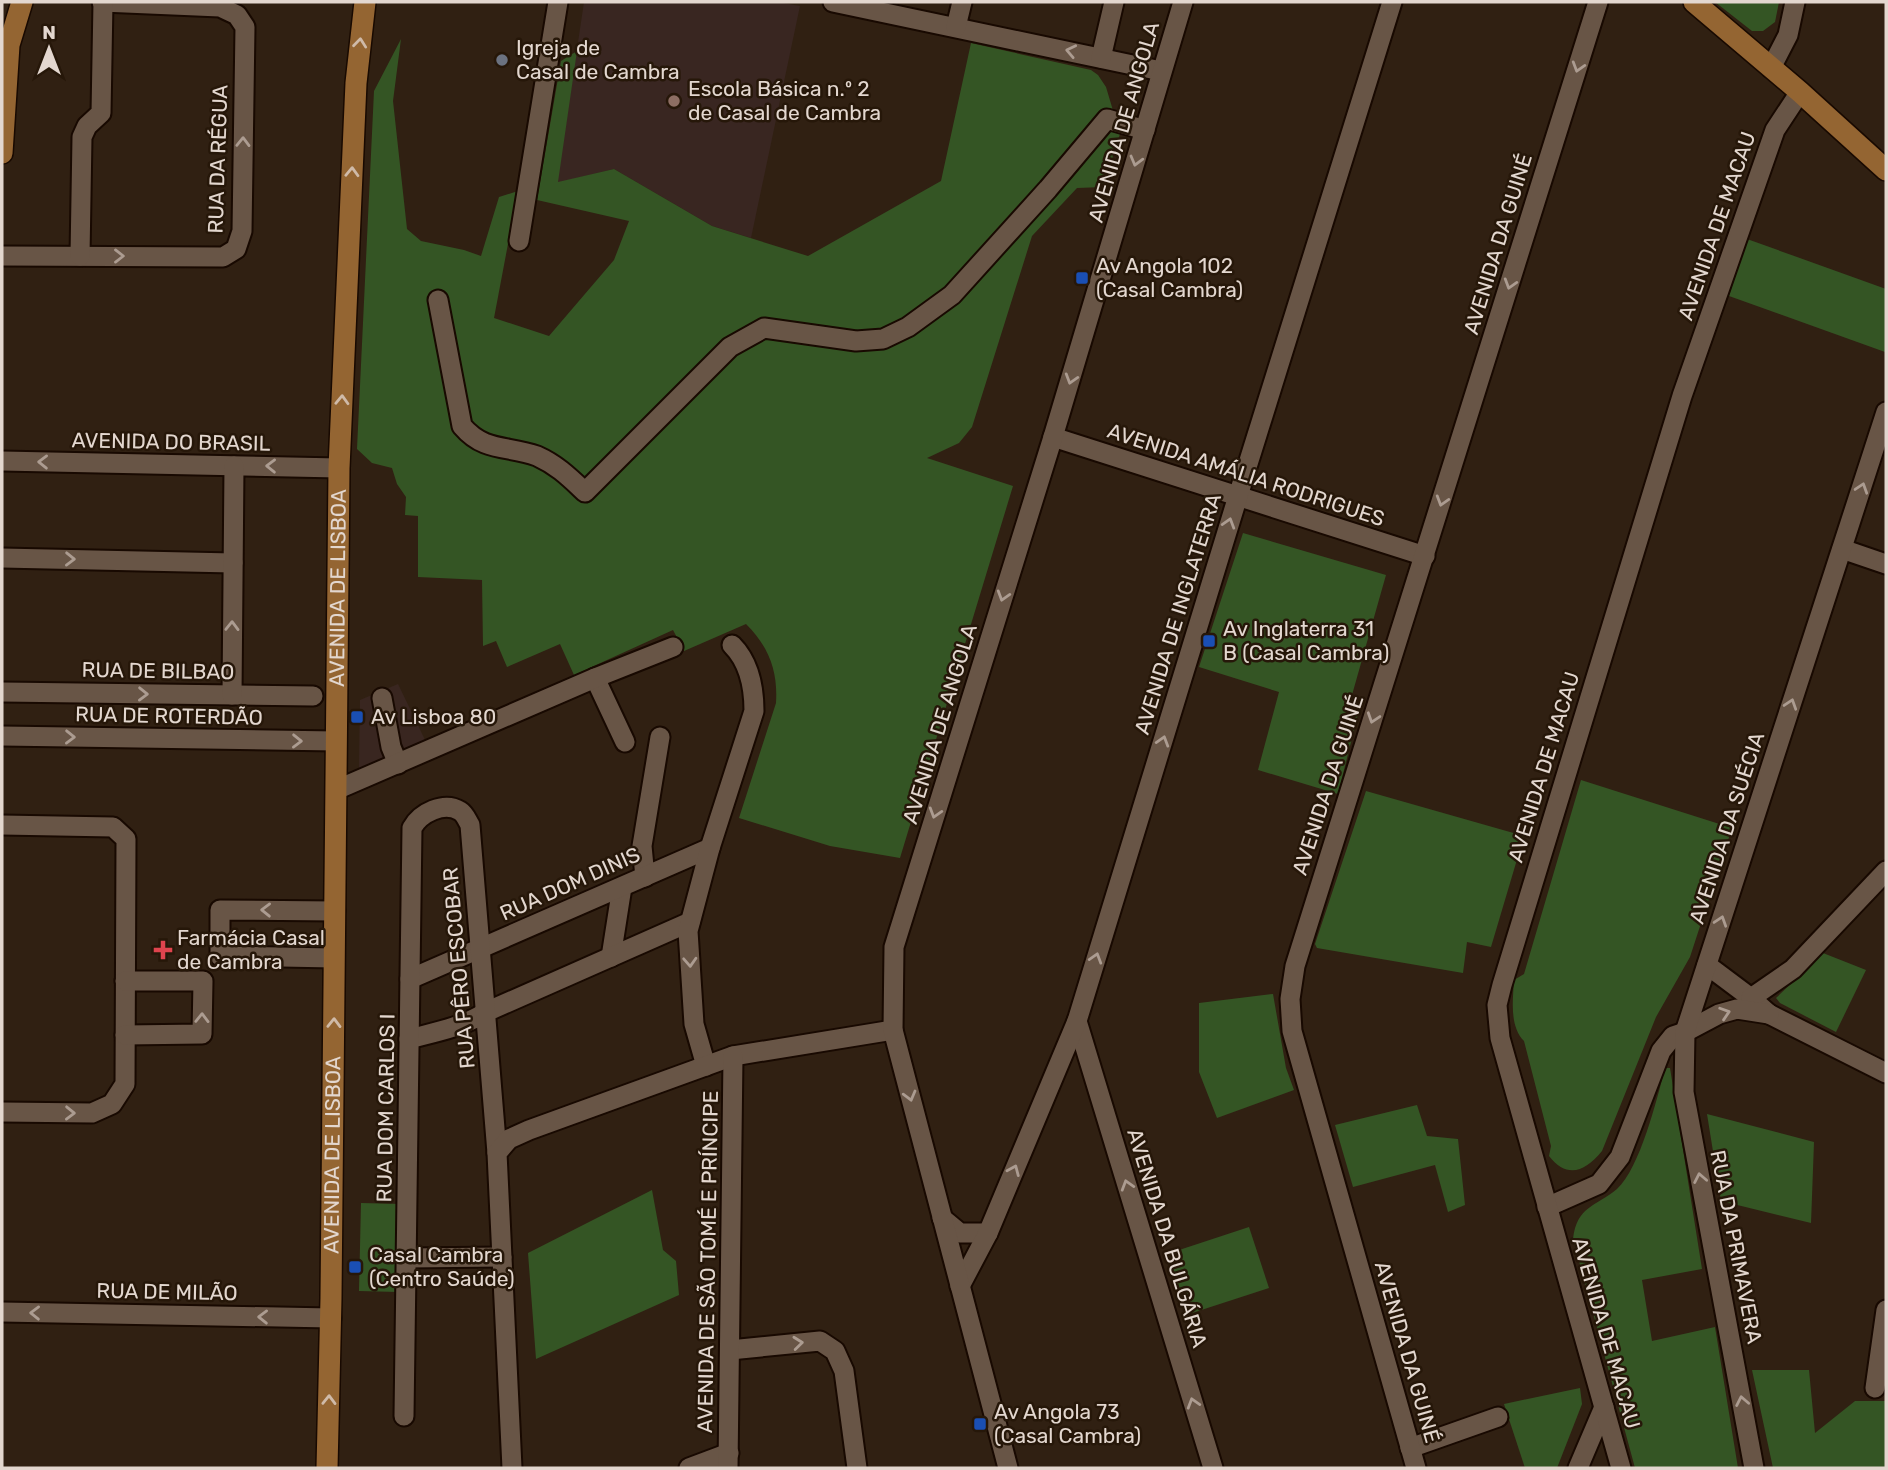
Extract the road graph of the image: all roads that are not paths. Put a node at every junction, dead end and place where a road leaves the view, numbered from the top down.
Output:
1 (22, 2) edge
2 (103, 2) edge
3 (365, 2) edge
4 (558, 2) edge
5 (833, 2) edge
6 (962, 2) edge
7 (1114, 2) edge
8 (1183, 2) edge
9 (1392, 2) edge
10 (1598, 2) edge
11 (1694, 2) edge
12 (1794, 2) edge
13 (957, 27) junction
14 (1101, 58) junction
15 (1771, 68) junction
16 (1161, 71) junction
17 (1800, 92) junction
18 (1145, 130) junction
19 (2, 153) edge
20 (1886, 170) edge
21 (519, 241) dead end
22 (2, 256) edge
23 (80, 256) junction
24 (438, 300) dead end
25 (1886, 412) edge
26 (1053, 437) junction
27 (2, 461) edge
28 (234, 466) junction
29 (339, 468) junction
30 (1238, 496) junction
31 (1842, 550) junction
32 (1425, 556) junction
33 (2, 558) edge
34 (233, 563) junction
35 (1886, 564) edge
36 (732, 645) dead end
37 (673, 647) dead end
38 (595, 678) junction
39 (2, 692) edge
40 (232, 695) junction
41 (313, 696) dead end
42 (382, 698) dead end
43 (2, 736) edge
44 (660, 737) dead end
45 (336, 741) junction
46 (625, 742) dead end
47 (398, 764) junction
48 (336, 790) junction
49 (432, 810) joint
50 (2, 825) edge
51 (710, 848) junction
52 (1886, 871) edge
53 (645, 877) junction
54 (622, 887) junction
55 (335, 911) junction
56 (690, 922) junction
57 (480, 948) junction
58 (220, 956) junction
59 (611, 957) junction
60 (334, 958) junction
61 (1707, 965) junction
62 (410, 979) junction
63 (125, 981) junction
64 (203, 981) junction
65 (1751, 998) junction
66 (486, 1012) junction
67 (1769, 1014) junction
68 (1077, 1021) junction
69 (893, 1030) junction
70 (1685, 1032) junction
71 (125, 1035) junction
72 (410, 1039) junction
73 (733, 1056) junction
74 (706, 1066) junction
75 (1886, 1073) edge
76 (2, 1112) edge
77 (497, 1153) junction
78 (1546, 1207) junction
79 (942, 1218) junction
80 (988, 1233) junction
81 (502, 1257) junction
82 (407, 1258) junction
83 (960, 1286) junction
84 (1886, 1310) edge
85 (2, 1312) edge
86 (331, 1318) junction
87 (730, 1350) junction
88 (1875, 1388) dead end
89 (1604, 1407) junction
90 (404, 1416) dead end
91 (1498, 1417) dead end
92 (1410, 1448) junction
93 (729, 1460) edge
94 (327, 1468) edge
95 (512, 1468) edge
96 (690, 1468) edge
97 (857, 1468) edge
98 (1008, 1468) edge
99 (1213, 1468) edge
100 (1416, 1468) edge
101 (1578, 1468) edge
102 (1621, 1468) edge
103 (1754, 1468) edge

1 - 19 main road
2 - 23 street
23 -> 2 street, RUA DA RÉGUA
29 -> 3 main road, AVENIDA DE LISBOA
4 - 21 street
5 - 13 street
6 - 13 street
7 - 14 street
8 - 16 street, AVENIDA DE ANGOLA
9 - 30 street, AVENIDA DE INGLATERRA
10 -> 32 street, AVENIDA DA GUINÉ
11 - 15 main road
12 - 15 street
14 -> 13 street
14 - 16 street
15 - 17 main road
16 - 18 street, AVENIDA DE ANGOLA
17 - 20 main road
17 - 78 street, AVENIDA DE MACAU
18 - 24 street
18 -> 26 street, AVENIDA DE ANGOLA
22 - 23 street, RUA DA RÉGUA
31 -> 25 street, AVENIDA DA SUÉCIA
26 - 30 street, AVENIDA AMÁLIA RODRIGUES
26 -> 69 street, AVENIDA DE ANGOLA
28 -> 27 street, AVENIDA DO BRASIL
29 -> 28 street, AVENIDA DO BRASIL
28 - 34 street
29 - 45 main road, AVENIDA DE LISBOA
30 - 32 street, AVENIDA AMÁLIA RODRIGUES
68 -> 30 street, AVENIDA DE INGLATERRA
31 - 35 street
61 -> 31 street, AVENIDA DA SUÉCIA
32 -> 92 street, AVENIDA DA GUINÉ
33 -> 34 street
40 -> 34 street
36 - 51 street, AVENIDA DE SÃO TOMÉ E PRÍNCIPE
37 - 38 street
38 - 46 street
38 - 47 street
39 -> 40 street, RUA DE BILBAO
40 - 41 street, RUA DE BILBAO
42 - 47 street
43 -> 45 street, RUA DE ROTERDÃO
44 - 53 street
45 - 48 main road, AVENIDA DE LISBOA
47 - 48 street
48 - 55 main road, AVENIDA DE LISBOA
49 - 57 street, RUA PÊRO ESCOBAR
49 - 62 street, RUA DOM CARLOS I
50 - 63 street
51 - 53 street, RUA DOM DINIS
51 - 56 street, AVENIDA DE SÃO TOMÉ E PRÍNCIPE
52 - 65 street
53 - 54 street, RUA DOM DINIS
54 - 57 street, RUA DOM DINIS
54 - 59 street
55 -> 58 street
55 - 60 main road, AVENIDA DE LISBOA
56 - 59 street
56 -> 74 street, AVENIDA DE SÃO TOMÉ E PRÍNCIPE
57 - 62 street, RUA DOM DINIS
57 - 66 street, RUA PÊRO ESCOBAR
58 - 60 street
58 - 64 street
59 - 66 street
86 -> 60 main road, AVENIDA DE LISBOA
61 - 65 street
61 - 70 street, AVENIDA DA SUÉCIA
62 - 72 street, RUA DOM CARLOS I
63 - 64 street
63 - 71 street
71 -> 64 street
65 - 67 street
66 - 72 street
66 - 77 street, RUA PÊRO ESCOBAR
70 -> 67 street
67 - 75 street
80 -> 68 street, AVENIDA DE INGLATERRA
99 -> 68 street, AVENIDA DA BULGÁRIA
69 - 73 street
69 -> 79 street, AVENIDA DE ANGOLA
70 - 78 street
103 -> 70 street, RUA DA PRIMAVERA
76 -> 71 street
72 - 82 street, RUA DOM CARLOS I
73 - 74 street
73 - 87 street, AVENIDA DE SÃO TOMÉ E PRÍNCIPE
74 - 77 street
77 - 81 street, RUA PÊRO ESCOBAR
78 - 89 street, AVENIDA DE MACAU
79 - 80 street
79 - 83 street, AVENIDA DE ANGOLA
80 - 83 street, AVENIDA DE INGLATERRA
81 - 82 street
81 - 95 street, RUA PÊRO ESCOBAR
82 - 90 street, RUA DOM CARLOS I
83 - 98 street, AVENIDA DE ANGOLA
84 - 88 street
86 -> 85 street, RUA DE MILÃO
94 -> 86 main road, AVENIDA DE LISBOA
87 - 93 street, AVENIDA DE SÃO TOMÉ E PRÍNCIPE
87 -> 97 street
89 - 101 street
89 - 102 street, AVENIDA DE MACAU
91 - 92 street
92 - 100 street, AVENIDA DA GUINÉ
93 - 96 street

